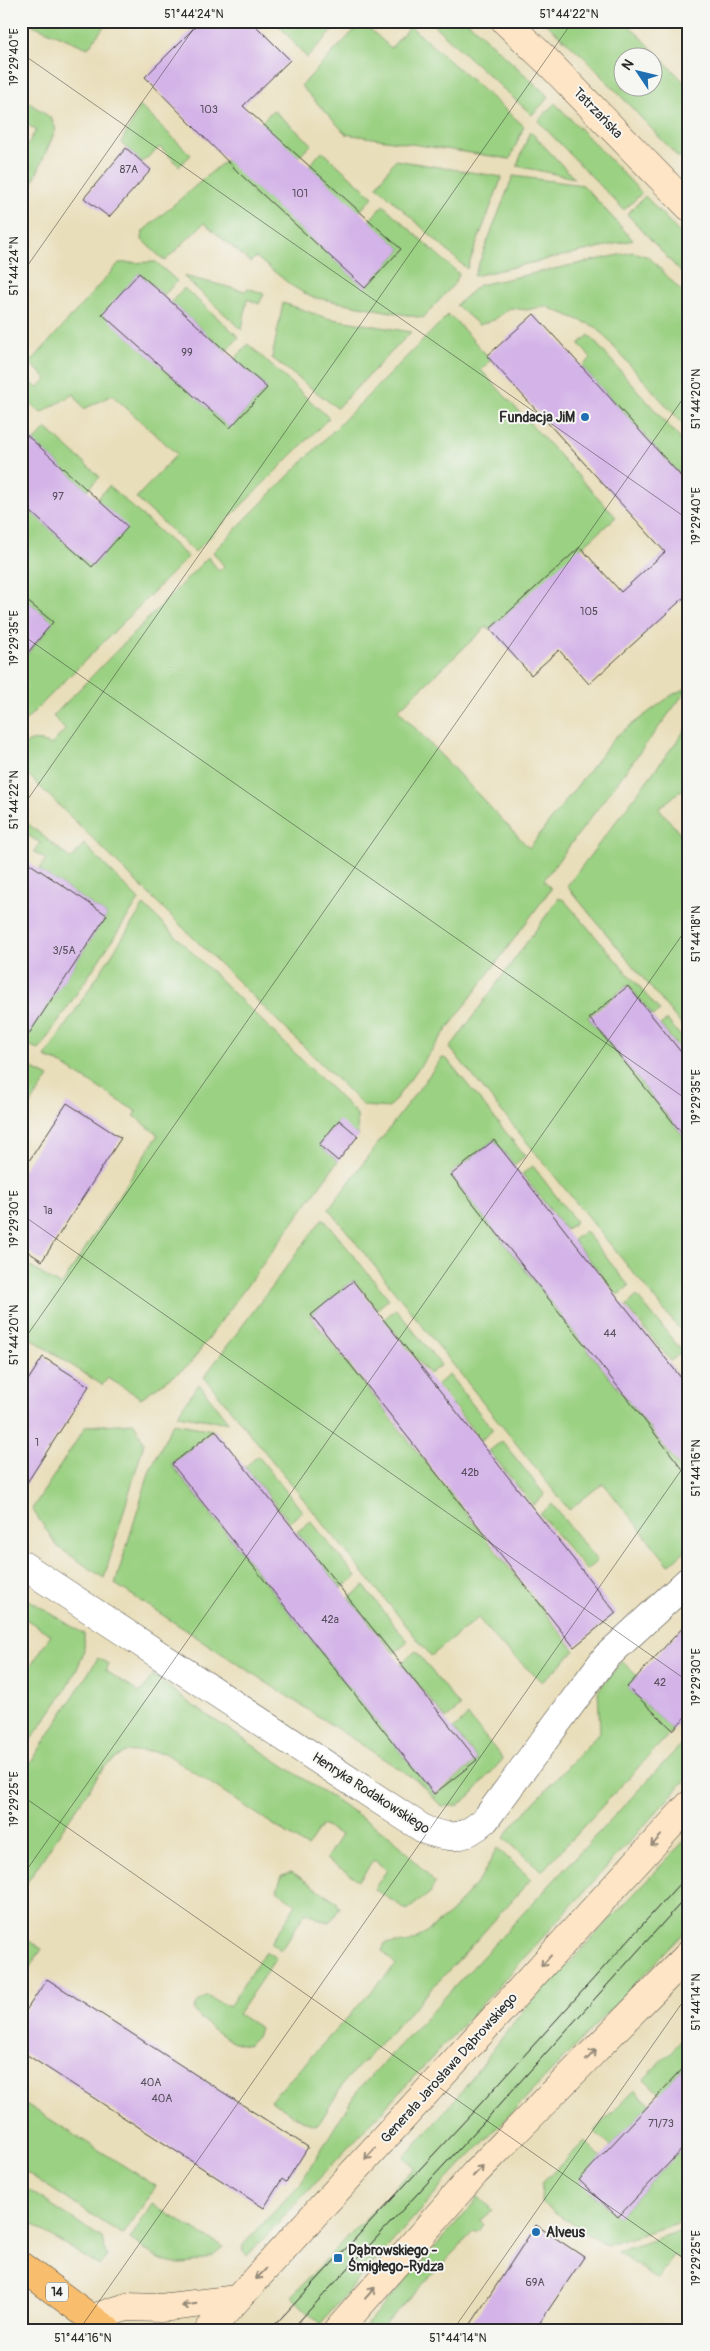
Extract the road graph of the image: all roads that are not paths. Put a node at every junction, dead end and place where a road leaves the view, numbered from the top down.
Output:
1 (505, 21) edge
2 (689, 207) edge
3 (21, 1564) edge
4 (689, 1580) edge
5 (689, 1805) edge
6 (689, 1954) edge
7 (21, 2266) edge
8 (237, 2299) junction
9 (99, 2324) edge
10 (209, 2330) edge
11 (338, 2330) edge

1 - 2 main road, Tatrzańska
3 - 4 street, Henryka Rodakowskiego
5 -> 8 main road, Generała Jarosława Dąbrowskiego
11 -> 6 main road
7 - 9 main road, 14
8 -> 9 main road
8 - 10 main road, Generała Jarosława Dąbrowskiego

